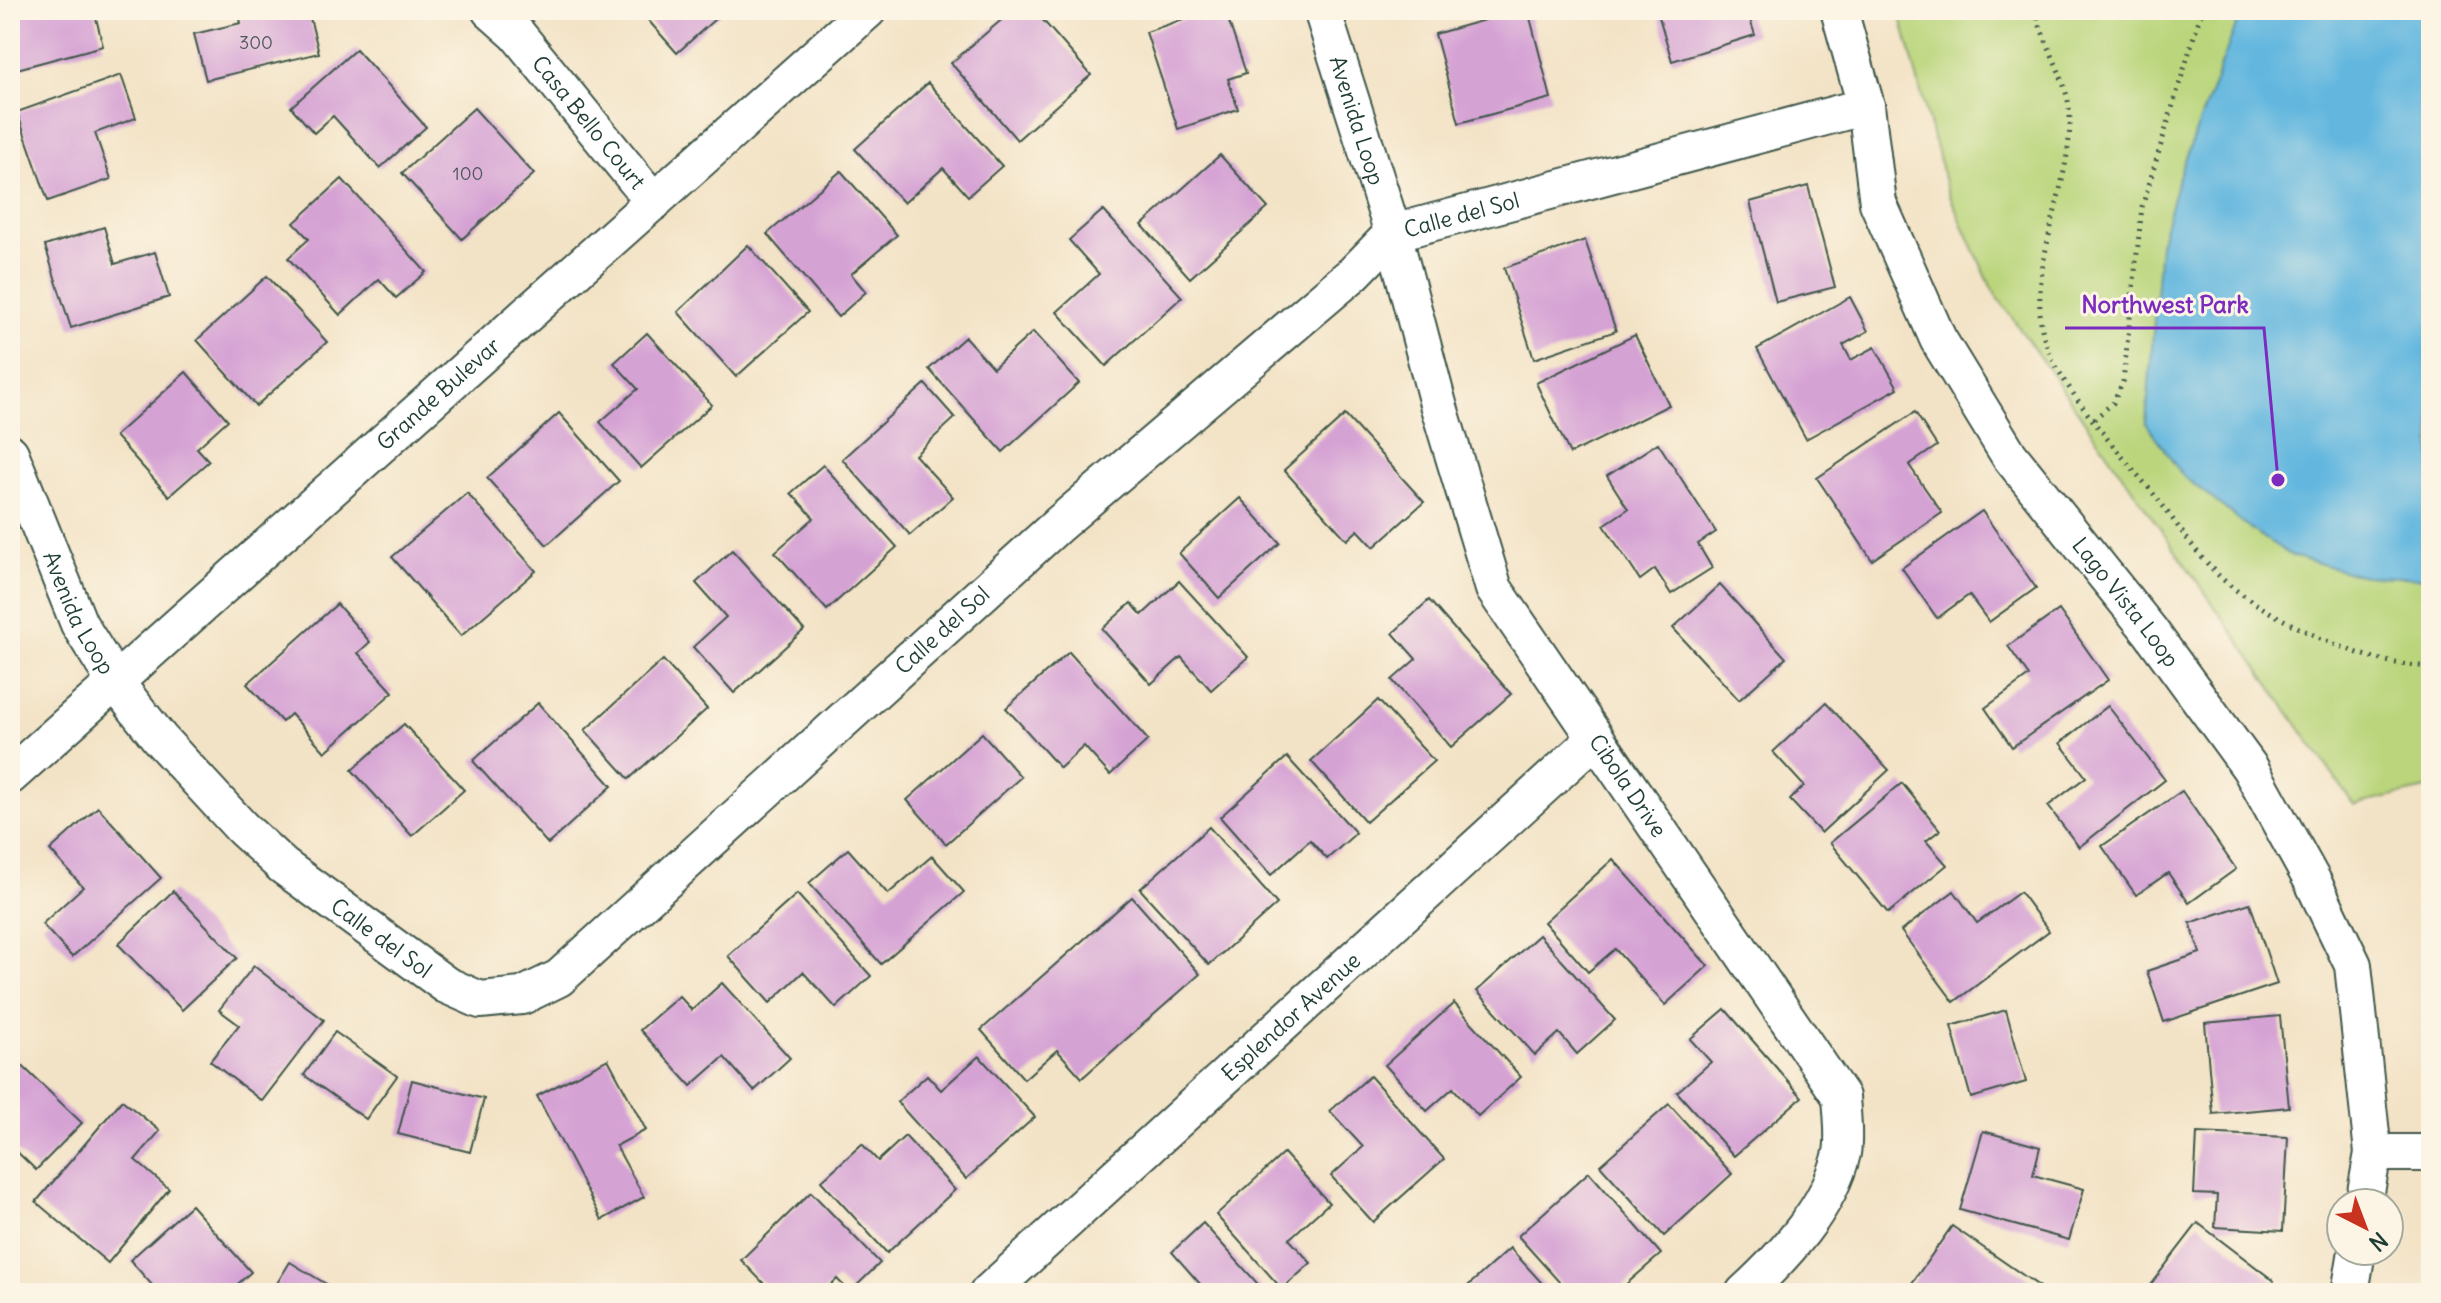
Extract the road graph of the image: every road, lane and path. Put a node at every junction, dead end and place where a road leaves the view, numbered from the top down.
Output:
1 (490, 10) edge
2 (868, 10) edge
3 (1322, 10) edge
4 (1839, 10) edge
5 (2035, 10) edge
6 (2202, 10) edge
7 (1866, 106) junction
8 (654, 202) junction
9 (1393, 233) junction
10 (2094, 419) junction
11 (10, 453) edge
12 (2431, 666) edge
13 (115, 682) junction
14 (1595, 739) junction
15 (10, 776) edge
16 (2373, 1153) junction
17 (2431, 1153) edge
18 (2367, 1187) edge
19 (2354, 1267) edge
20 (988, 1293) edge
21 (1744, 1293) edge
22 (2350, 1293) edge

1 - 8 street, Casa Bello Court
2 - 8 street, Grande Bulevar
3 - 9 street, Avenida Loop
4 - 7 street, Lago Vista Loop
5 - 10 path
6 - 10 path
7 - 9 street, Calle del Sol
7 - 16 street, Lago Vista Loop
8 - 13 street, Grande Bulevar
9 - 13 street, Calle del Sol
9 - 14 street, Cibola Drive
10 - 12 path
11 - 13 street, Avenida Loop
13 - 15 street, Grande Bulevar
14 - 20 street, Esplendor Avenue
14 - 21 street, Cibola Drive
16 - 17 street
16 - 18 street, Lago Vista Loop
19 - 22 street

